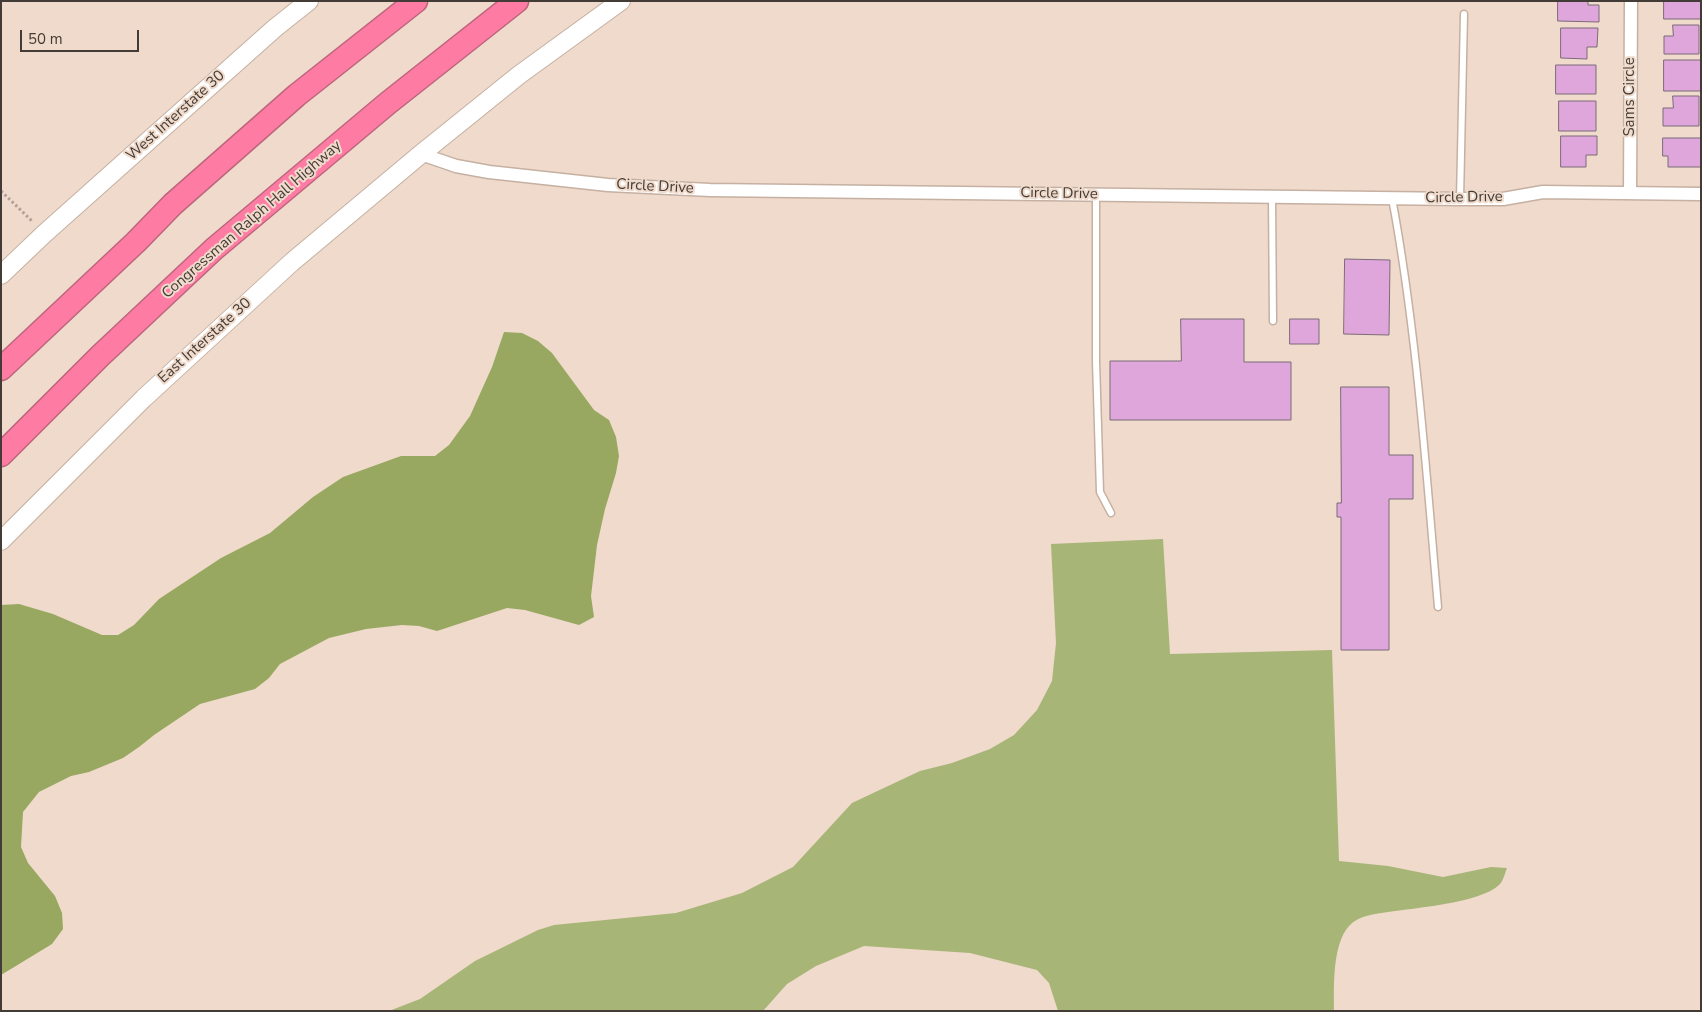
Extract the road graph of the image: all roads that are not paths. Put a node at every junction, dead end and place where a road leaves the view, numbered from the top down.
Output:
1 (309, 1) edge
2 (416, 1) edge
3 (517, 1) edge
4 (621, 1) edge
5 (1631, 1) edge
6 (1464, 14) dead end
7 (421, 154) junction
8 (1630, 193) junction
9 (1096, 194) junction
10 (1701, 194) edge
11 (1272, 197) junction
12 (1392, 198) junction
13 (1460, 199) junction
14 (1, 276) edge
15 (1273, 320) dead end
16 (1, 369) edge
17 (1, 455) edge
18 (1111, 514) dead end
19 (1, 541) edge
20 (1438, 606) dead end

1 - 14 main road, West Interstate 30
2 - 16 highway
3 - 17 highway, Congressman Ralph Hall Highway
4 - 7 main road
5 - 8 street, Sams Circle
6 - 13 lane
7 - 9 street, Circle Drive
7 - 19 main road, East Interstate 30
8 - 10 street, Circle Drive
8 - 13 street, Circle Drive
9 - 11 street, Circle Drive
9 - 18 lane
11 - 12 street, Circle Drive
11 - 15 lane
12 - 13 street, Circle Drive
12 - 20 lane

